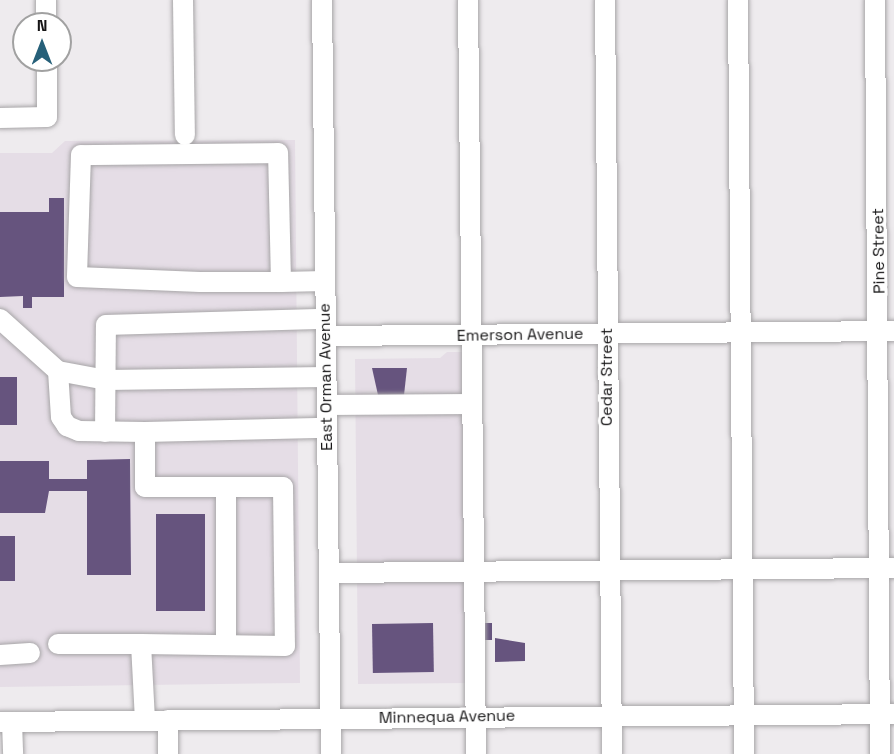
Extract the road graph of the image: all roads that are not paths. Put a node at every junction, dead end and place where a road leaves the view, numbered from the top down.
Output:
1 (183, 0) edge
2 (322, 0) edge
3 (468, 0) edge
4 (605, 0) edge
5 (738, 0) edge
6 (875, 0) edge
7 (46, 72) edge
8 (0, 118) edge
9 (185, 135) dead end
10 (325, 281) junction
11 (281, 282) junction
12 (0, 319) edge
13 (326, 328) junction
14 (887, 332) edge
15 (742, 333) junction
16 (607, 334) junction
17 (471, 335) junction
18 (58, 370) junction
19 (326, 377) junction
20 (106, 380) junction
21 (471, 404) junction
22 (327, 405) junction
23 (327, 428) junction
24 (105, 432) junction
25 (145, 432) junction
26 (226, 487) junction
27 (887, 568) edge
28 (743, 570) junction
29 (609, 571) junction
30 (329, 573) junction
31 (474, 573) junction
32 (58, 644) dead end
33 (141, 644) junction
34 (226, 645) junction
35 (30, 653) dead end
36 (0, 655) edge
37 (744, 714) junction
38 (887, 714) edge
39 (611, 715) junction
40 (476, 717) junction
41 (330, 718) junction
42 (145, 720) junction
43 (168, 720) junction
44 (6, 722) edge
45 (13, 754) edge
46 (168, 754) edge
47 (331, 754) edge
48 (476, 754) edge
49 (612, 754) edge
50 (744, 754) edge
51 (880, 754) edge

1 - 9 street
2 - 10 street, East Orman Avenue
3 - 17 street
4 - 16 street, Cedar Street
5 - 15 street
6 - 14 street, Pine Street
7 - 8 street
10 - 11 street
10 - 13 street, East Orman Avenue
11 - 11 street
12 - 18 street
13 - 17 street, Emerson Avenue
13 - 19 street, East Orman Avenue
13 - 20 street, Emerson Avenue
14 - 15 street, Emerson Avenue
14 - 27 street, Pine Street
15 - 16 street, Emerson Avenue
15 - 28 street
16 - 17 street, Emerson Avenue
16 - 29 street, Cedar Street
17 - 21 street
18 - 20 street
18 - 24 street
19 - 20 street
19 - 22 street, East Orman Avenue
20 - 24 street
21 - 22 street
21 - 31 street
22 - 23 street, East Orman Avenue
23 - 25 street
23 - 30 street, East Orman Avenue
24 - 25 street
25 - 26 street
26 - 34 street
26 - 34 street
27 - 28 street
27 - 38 street, Pine Street
28 - 29 street
28 - 37 street
29 - 31 street
29 - 39 street, Cedar Street
30 - 31 street
30 - 41 street, East Orman Avenue
31 - 40 street
32 - 33 street
33 - 34 street
33 - 42 street
35 - 36 street
37 - 38 street, Minnequa Avenue
37 - 39 street, Minnequa Avenue
37 - 50 street
38 - 51 street, Pine Street
39 - 40 street, Minnequa Avenue
39 - 49 street, Cedar Street
40 - 41 street, Minnequa Avenue
40 - 48 street
41 - 43 street, Minnequa Avenue
41 - 47 street, East Orman Avenue
42 - 43 street, Minnequa Avenue
42 - 44 street, Minnequa Avenue
43 - 46 street
44 - 45 street

